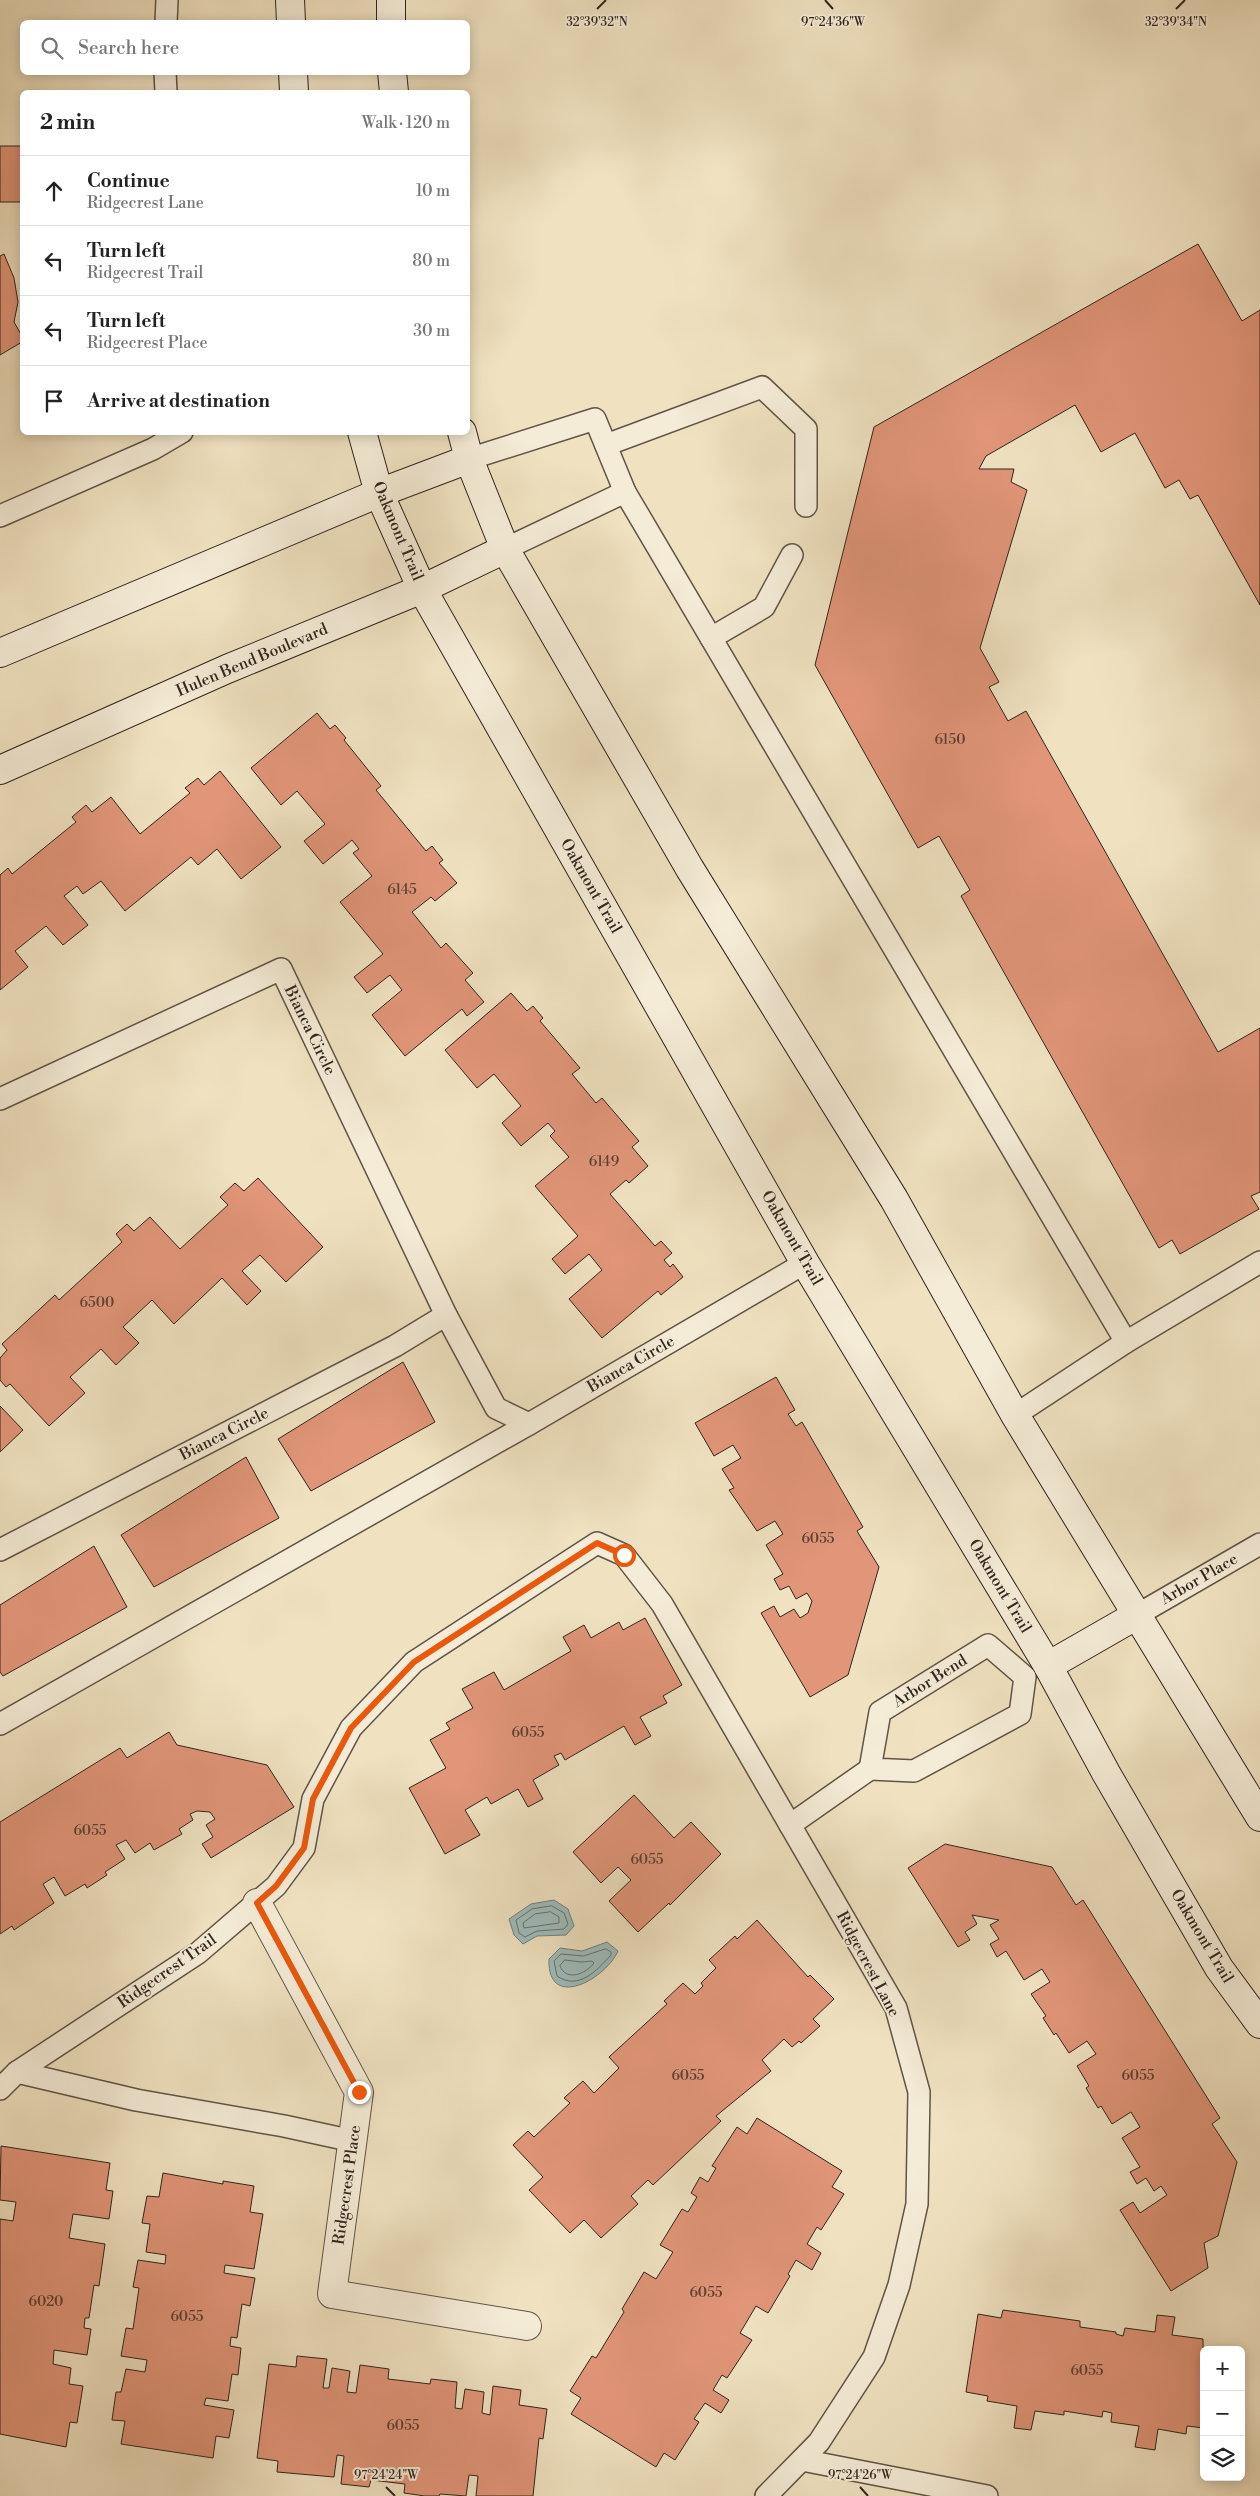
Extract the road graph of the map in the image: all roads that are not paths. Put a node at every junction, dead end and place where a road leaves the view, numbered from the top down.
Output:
1 (167, 0) edge
2 (290, 0) edge
3 (391, 0) edge
4 (166, 20) edge
5 (291, 20) edge
6 (391, 20) edge
7 (165, 75) edge
8 (293, 75) edge
9 (392, 75) edge
10 (166, 90) edge
11 (294, 90) edge
12 (394, 90) edge
13 (177, 435) edge
14 (363, 435) edge
15 (463, 435) edge
16 (606, 445) junction
17 (469, 459) junction
18 (624, 492) junction
19 (379, 493) junction
20 (806, 506) dead end
21 (0, 516) edge
22 (504, 549) junction
23 (792, 556) dead end
24 (422, 589) junction
25 (711, 638) junction
26 (0, 653) edge
27 (0, 770) edge
28 (0, 1099) edge
29 (1260, 1262) edge
30 (805, 1263) junction
31 (446, 1315) junction
32 (1126, 1342) junction
33 (1015, 1415) junction
34 (529, 1424) junction
35 (597, 1543) joint
36 (1260, 1544) edge
37 (0, 1550) edge
38 (1137, 1615) junction
39 (1037, 1672) junction
40 (0, 1724) edge
41 (870, 1769) junction
42 (1260, 1817) edge
43 (790, 1824) junction
44 (257, 1903) junction
45 (1260, 2024) edge
46 (17, 2072) junction
47 (0, 2089) edge
48 (352, 2141) junction
49 (527, 2326) dead end
50 (802, 2460) junction
51 (766, 2496) edge
52 (988, 2496) edge

1 - 4 lane
2 - 5 street
3 - 6 street
7 - 10 lane
8 - 11 street
9 - 12 street
13 - 21 lane
14 - 19 street, Oakmont Trail
15 - 17 street
16 - 17 lane
16 - 18 lane
16 - 20 lane
17 - 19 street
17 - 22 street
18 - 22 lane
18 - 25 lane
19 - 24 street, Oakmont Trail
19 - 26 street
22 - 24 street, Hulen Bend Boulevard
22 - 33 street
23 - 25 lane
24 - 27 street, Hulen Bend Boulevard
24 - 30 street, Oakmont Trail
25 - 32 lane
28 - 31 lane, Bianca Circle
29 - 32 lane
30 - 34 lane, Bianca Circle
30 - 39 street, Oakmont Trail
31 - 34 lane, Bianca Circle
31 - 37 lane, Bianca Circle
32 - 33 lane
33 - 38 street
34 - 40 lane
35 - 43 lane, Ridgecrest Lane
35 - 44 lane, Ridgecrest Trail
36 - 38 lane, Arbor Place
38 - 39 street
38 - 42 street
39 - 41 lane
39 - 41 lane, Arbor Bend
39 - 45 street, Oakmont Trail
41 - 43 lane
43 - 50 lane, Ridgecrest Lane
44 - 46 lane, Ridgecrest Trail
44 - 48 street, Ridgecrest Place
46 - 47 lane, Ridgecrest Trail
46 - 48 lane
48 - 49 street, Ridgecrest Place
50 - 51 lane, Ridgecrest Lane
50 - 52 lane

